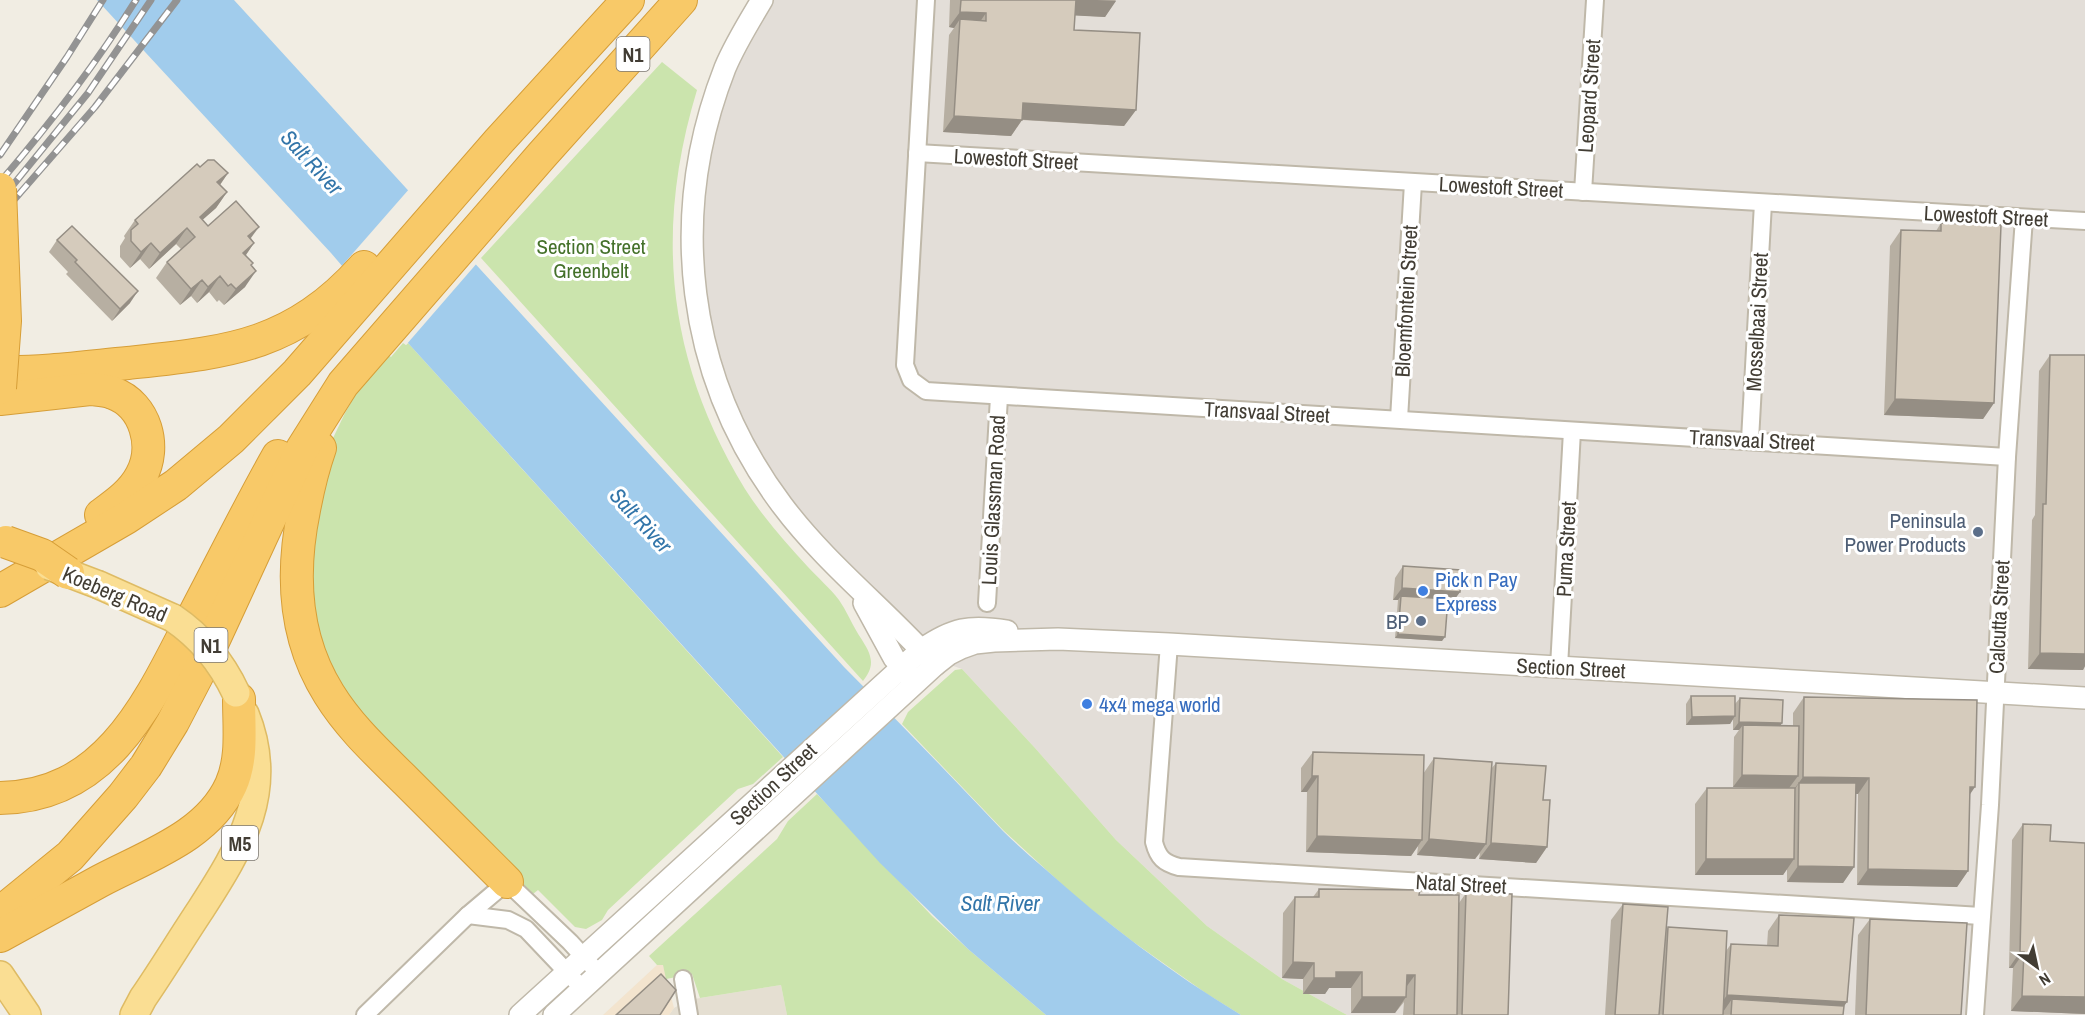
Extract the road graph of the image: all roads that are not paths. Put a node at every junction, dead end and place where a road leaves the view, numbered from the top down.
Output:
1 (627, 0) edge
2 (681, 0) edge
3 (762, 0) edge
4 (926, 0) edge
5 (1595, 0) edge
6 (917, 153) junction
7 (1413, 183) junction
8 (0, 189) edge
9 (1583, 192) junction
10 (1763, 203) junction
11 (451, 216) junction
12 (2024, 218) junction
13 (2085, 221) edge
14 (371, 315) junction
15 (0, 372) edge
16 (0, 388) edge
17 (999, 397) junction
18 (0, 399) edge
19 (1400, 419) junction
20 (1572, 431) junction
21 (1750, 440) junction
22 (2007, 457) junction
23 (2, 543) edge
24 (68, 573) joint
25 (10, 585) edge
26 (857, 589) junction
27 (987, 603) dead end
28 (1168, 644) junction
29 (928, 657) junction
30 (901, 667) junction
31 (1559, 667) junction
32 (916, 683) junction
33 (1995, 692) junction
34 (237, 696) junction
35 (2085, 698) edge
36 (0, 798) edge
37 (507, 882) junction
38 (0, 913) edge
39 (468, 915) junction
40 (1981, 916) junction
41 (0, 936) edge
42 (585, 957) junction
43 (567, 973) junction
44 (599, 974) junction
45 (3, 979) edge
46 (683, 979) dead end
47 (583, 989) junction
48 (27, 1015) edge
49 (134, 1015) edge
50 (365, 1015) edge
51 (520, 1015) edge
52 (554, 1015) edge
53 (689, 1015) edge
54 (1975, 1015) edge

1 - 11 highway, N1
2 - 11 highway, N1
3 - 26 street
4 - 6 street, Transvaal Street
5 - 9 street, Leopard Street
6 - 7 street, Lowestoft Street
6 - 17 street, Transvaal Street
7 - 9 street, Lowestoft Street
7 - 19 street, Bloemfontein Street
8 - 16 highway, bridge
9 - 10 street, Lowestoft Street
10 - 12 street, Lowestoft Street
10 - 21 street, Mosselbaai Street
11 - 14 highway, N1
11 - 14 highway, N1
12 - 13 street, Lowestoft Street
12 - 22 street, Calcutta Street
14 - 15 highway
14 - 25 highway, N1
14 - 36 highway
14 - 37 highway
14 - 38 highway, N1
17 - 19 street, Transvaal Street
17 - 27 street, Louis Glassman Road
18 - 25 highway
19 - 20 street, Transvaal Street
20 - 21 street, Transvaal Street
20 - 31 street, Puma Street
21 - 22 street, Transvaal Street
22 - 33 street, Calcutta Street
23 - 24 highway, bridge
24 - 34 main road, Koeberg Road / M5, bridge
26 - 29 street
26 - 30 street
28 - 29 street, Section Street
28 - 31 street, Section Street
28 - 40 street, Natal Street
29 - 30 street, Section Street
29 - 32 street, Section Street
30 - 32 street
30 - 42 street, Section Street
31 - 33 street, Section Street
32 - 44 street, Section Street
33 - 35 street, Section Street
33 - 40 street, Calcutta Street
34 - 41 highway
34 - 49 main road, Koeberg Road / M5
37 - 39 street
37 - 42 street
39 - 43 street
39 - 50 street
40 - 54 street, Calcutta Street
42 - 43 street, Section Street
42 - 44 street
43 - 47 street
43 - 51 street, Section Street
44 - 47 street, Section Street
45 - 48 main road
46 - 53 street
47 - 52 street, Section Street

